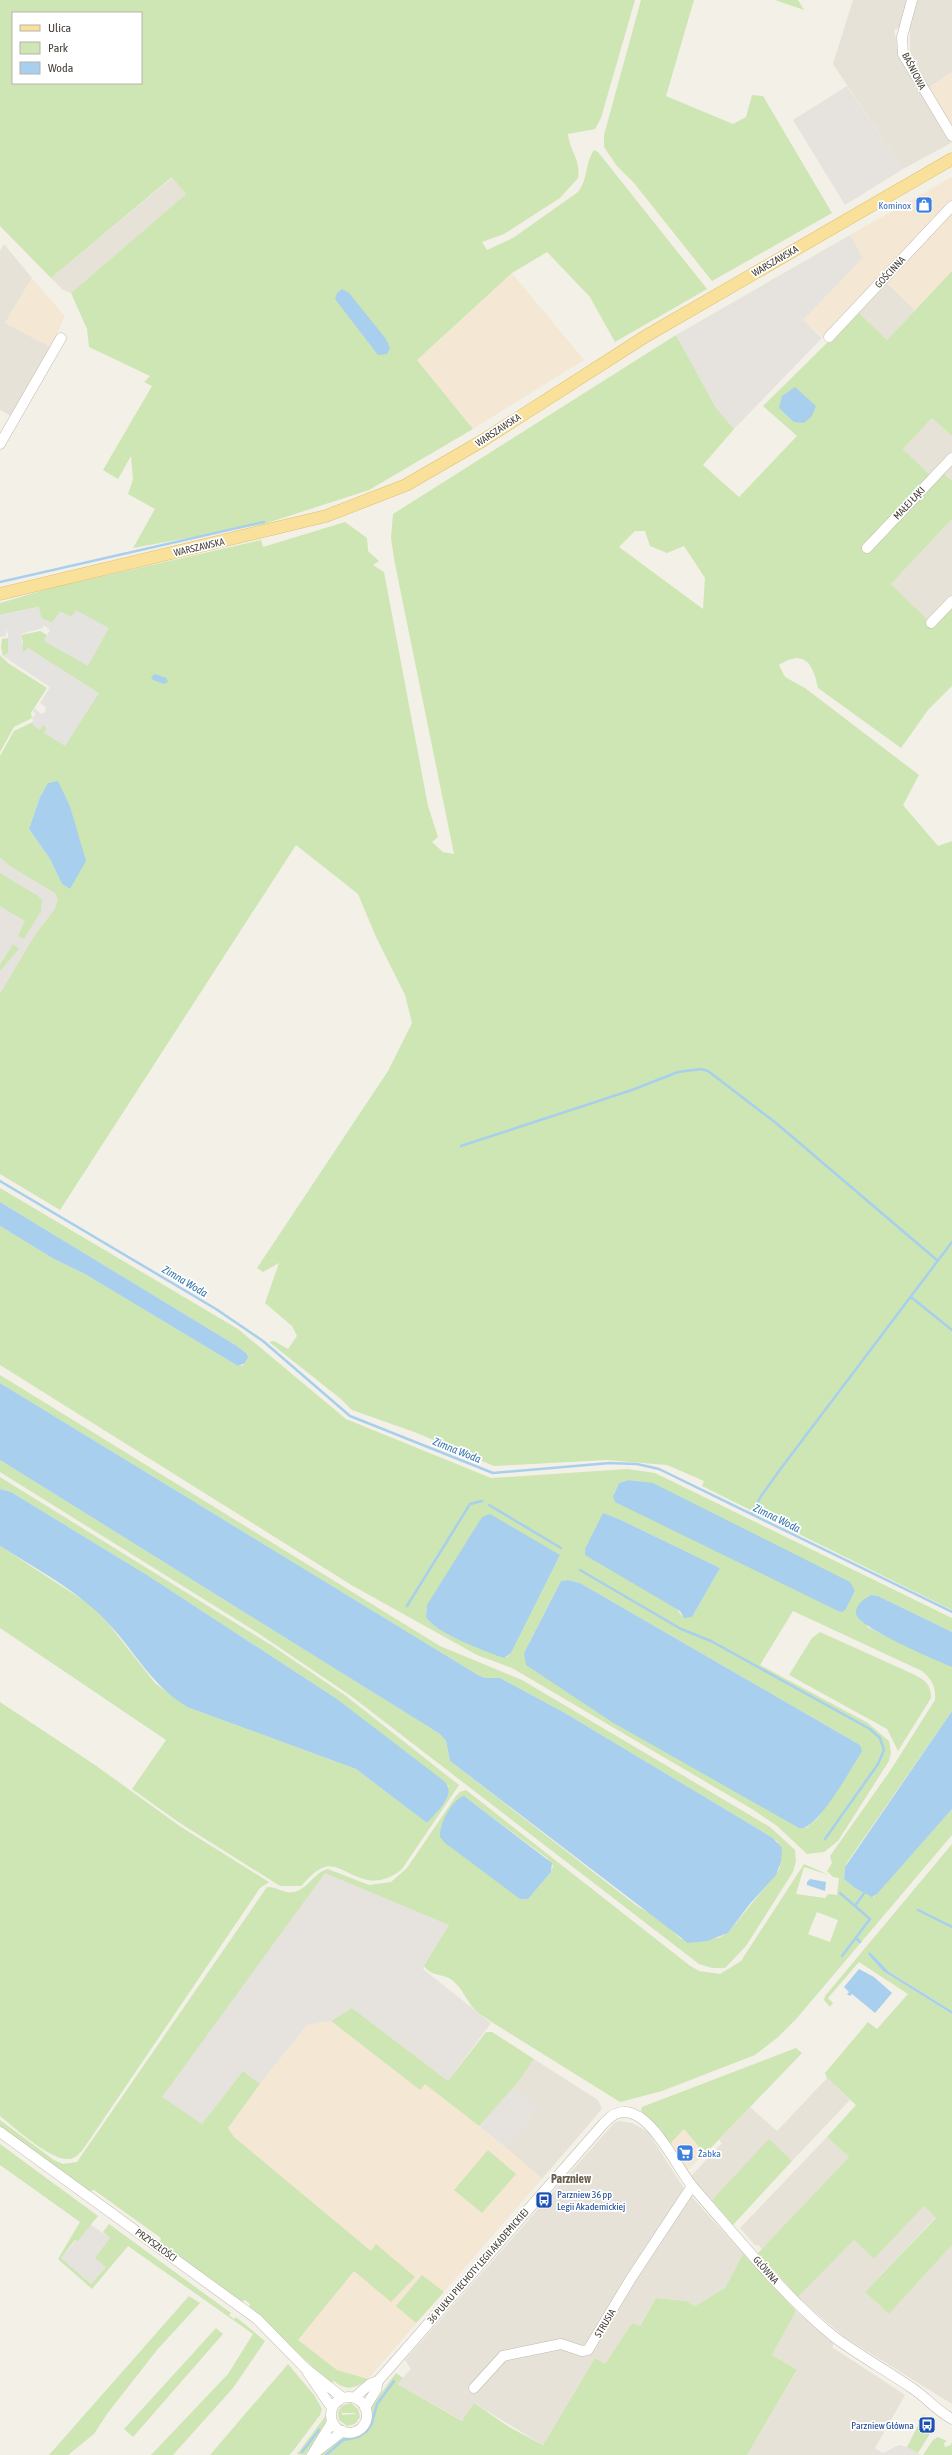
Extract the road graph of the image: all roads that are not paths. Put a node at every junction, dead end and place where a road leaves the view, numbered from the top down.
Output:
1 (912, 0) edge
2 (952, 136) edge
3 (952, 159) edge
4 (952, 206) edge
5 (829, 337) dead end
6 (61, 338) dead end
7 (0, 444) edge
8 (952, 458) edge
9 (867, 548) dead end
10 (0, 594) edge
11 (952, 601) edge
12 (931, 623) dead end
13 (633, 2113) joint
14 (0, 2132) edge
15 (692, 2186) junction
16 (305, 2368) junction
17 (378, 2381) junction
18 (474, 2388) dead end
19 (343, 2398) junction
20 (354, 2398) junction
21 (928, 2399) junction
22 (332, 2408) junction
23 (365, 2408) junction
24 (952, 2411) edge
25 (952, 2419) edge
26 (332, 2422) junction
27 (343, 2431) junction
28 (312, 2455) edge

1 - 2 street, BAŚNIOWA
3 - 10 main road, WARSZAWSKA
4 - 5 street, GOŚCINNA
6 - 7 street
8 - 9 street, MAŁEJ ŁĄKI
11 - 12 street
13 - 15 street, GŁÓWNA
13 - 17 street, 36 PUŁKU PIECHOTY LEGII AKADEMICKIEJ
14 - 16 street, PRZYSZŁOŚCI
15 - 18 street, STRUSIA
15 - 21 street, GŁÓWNA
16 - 19 street, PRZYSZŁOŚCI
16 - 22 street, PRZYSZŁOŚCI
17 - 20 street, 36 PUŁKU PIECHOTY LEGII AKADEMICKIEJ
17 - 23 street, 36 PUŁKU PIECHOTY LEGII AKADEMICKIEJ
19 - 20 street
19 - 22 street
20 - 23 street
21 - 24 street, GŁÓWNA
21 - 25 street, GŁÓWNA
22 - 26 street
23 - 27 street
26 - 27 street
26 - 28 street
27 - 28 street

